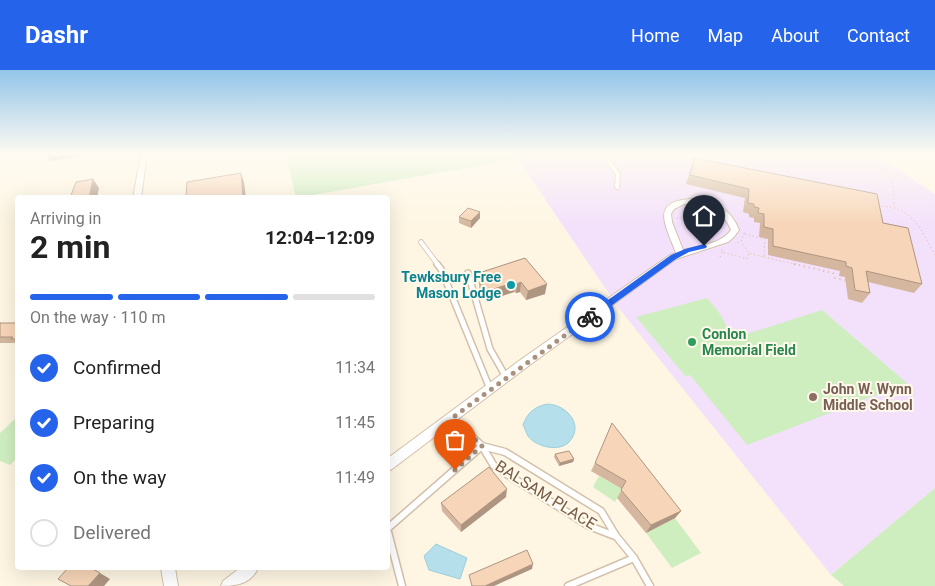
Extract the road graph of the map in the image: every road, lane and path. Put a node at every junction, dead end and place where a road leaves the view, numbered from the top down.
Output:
1 (140, 178) edge
2 (620, 178) edge
3 (891, 178) edge
4 (617, 187) dead end
5 (137, 195) edge
6 (882, 206) edge
7 (894, 206) junction
8 (667, 217) junction
9 (729, 218) junction
10 (745, 234) dead end
11 (421, 242) dead end
12 (722, 252) dead end
13 (680, 253) junction
14 (749, 253) dead end
15 (935, 255) edge
16 (720, 257) dead end
17 (764, 257) junction
18 (468, 273) dead end
19 (854, 282) edge
20 (506, 378) junction
21 (490, 390) junction
22 (452, 418) junction
23 (482, 446) junction
24 (390, 464) edge
25 (390, 526) edge
26 (616, 536) junction
27 (390, 540) edge
28 (634, 558) junction
29 (168, 570) edge
30 (248, 570) edge
31 (171, 586) edge
32 (228, 586) edge
33 (402, 586) edge
34 (568, 586) edge
35 (650, 586) edge

1 - 5 street
2 - 4 lane
3 - 7 path
6 - 7 path
7 - 15 path
8 - 9 path
8 - 9 street
8 - 13 street
9 - 13 street
10 - 17 path
11 - 21 lane
12 - 16 path
13 - 20 street
14 - 17 path
17 - 19 path
18 - 20 lane
20 - 21 street
21 - 22 street
22 - 23 lane, BALSAM PLACE
22 - 24 street
23 - 25 lane
23 - 26 lane, BALSAM PLACE
23 - 26 lane, BALSAM PLACE
26 - 28 lane, BALSAM PLACE
27 - 33 lane
28 - 34 lane
28 - 35 lane, BALSAM PLACE
29 - 31 street
30 - 32 street

